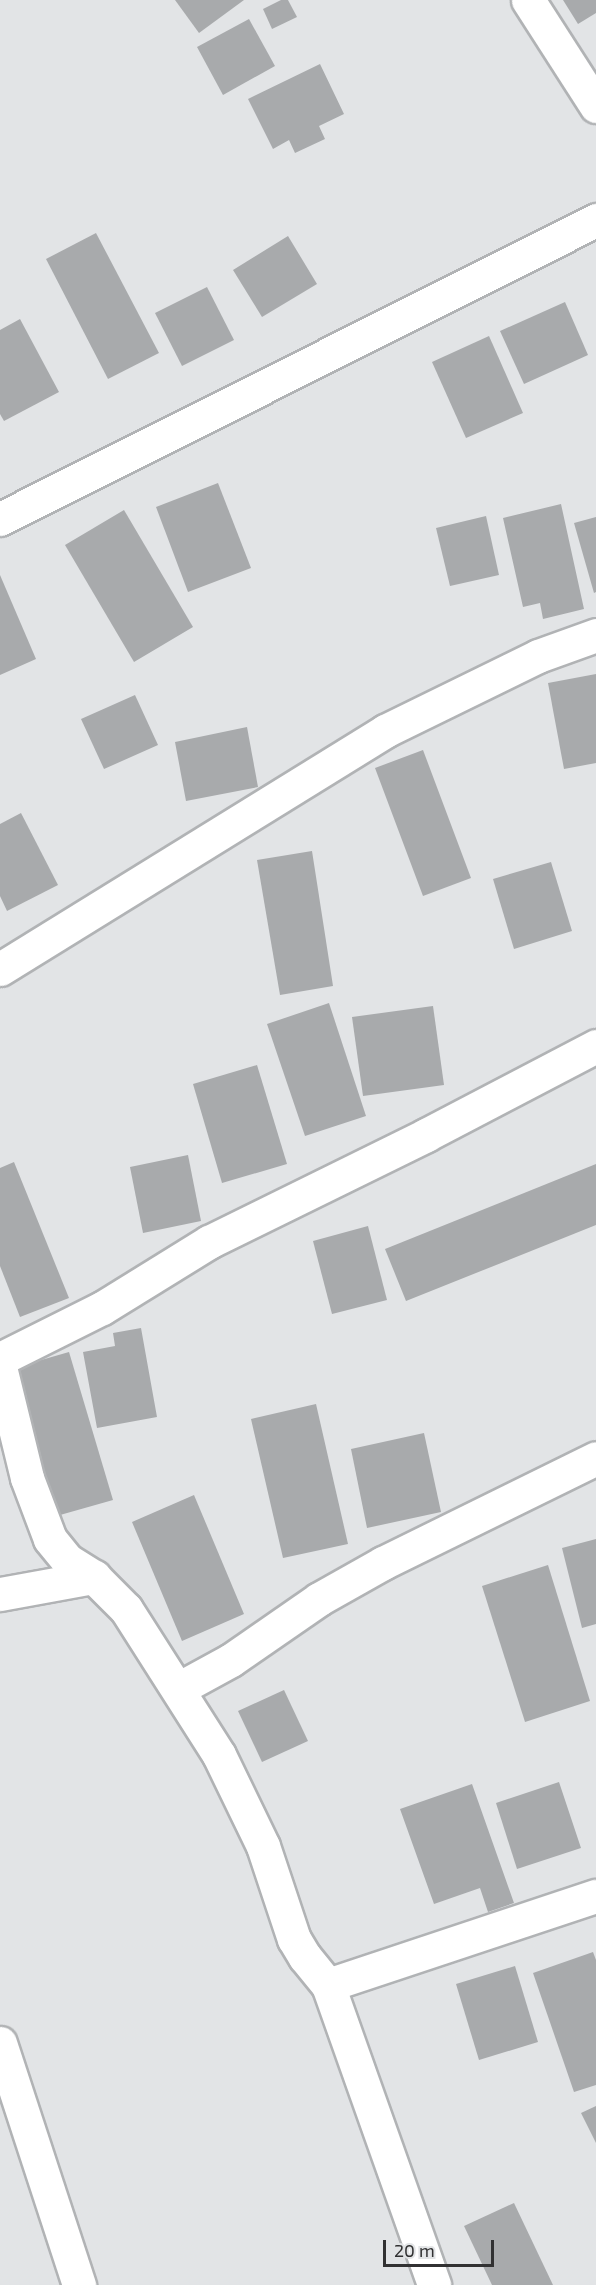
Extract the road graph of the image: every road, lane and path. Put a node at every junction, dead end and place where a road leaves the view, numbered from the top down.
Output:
1 (528, 0) edge
2 (596, 106) edge
3 (596, 220) edge
4 (0, 519) edge
5 (596, 635) edge
6 (0, 969) edge
7 (596, 1046) edge
8 (0, 1359) edge
9 (0, 1367) edge
10 (596, 1458) edge
11 (94, 1577) junction
12 (0, 1594) edge
13 (178, 1689) junction
14 (596, 1896) edge
15 (328, 1984) junction
16 (0, 2043) edge
17 (79, 2285) edge
18 (434, 2285) edge

1 - 2 street
3 - 4 street
5 - 6 street
7 - 8 street
9 - 11 street
10 - 13 street
11 - 12 street
11 - 13 street
13 - 15 street
14 - 15 street
15 - 18 street
16 - 17 street

